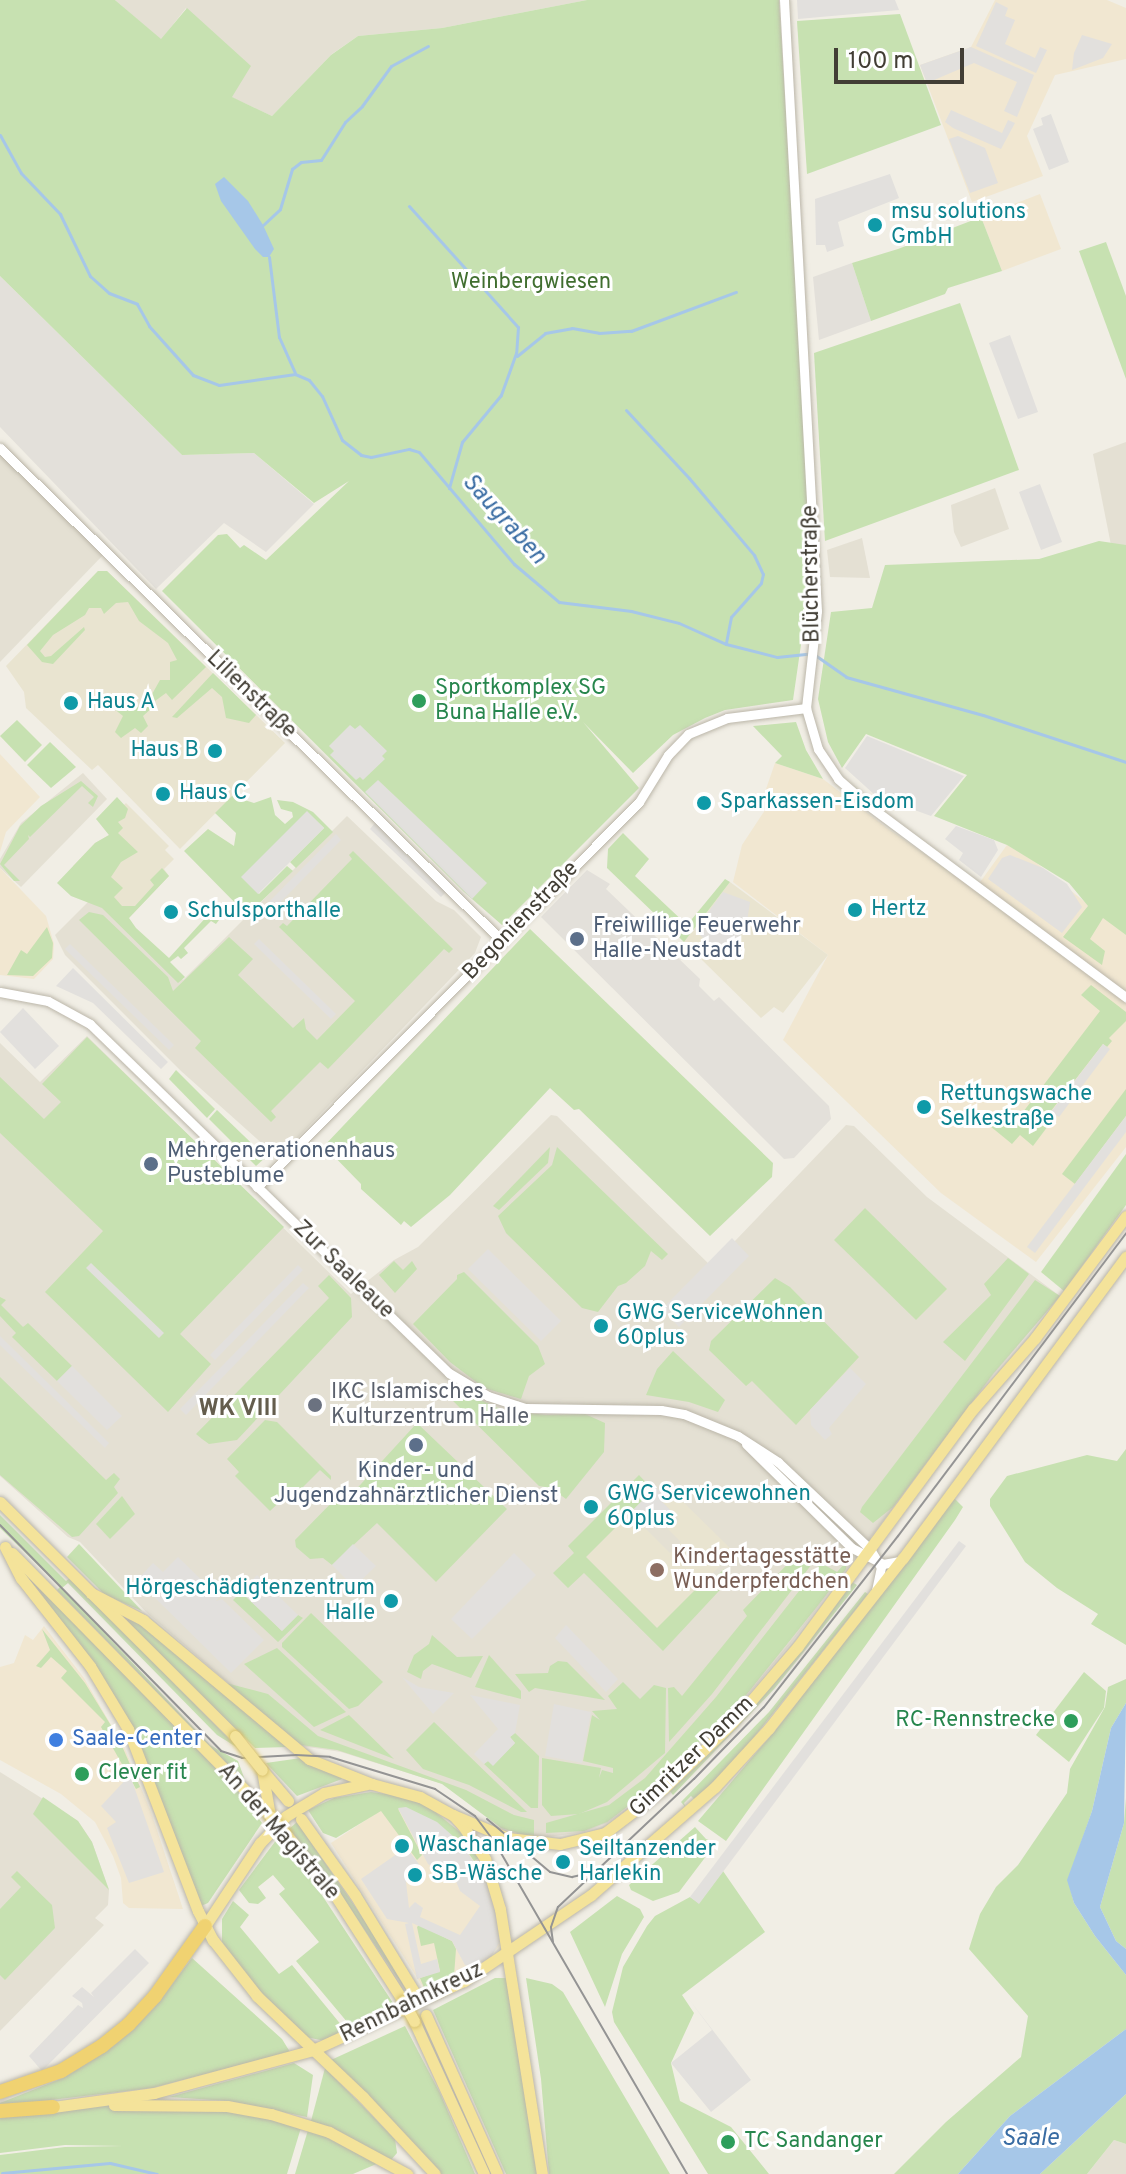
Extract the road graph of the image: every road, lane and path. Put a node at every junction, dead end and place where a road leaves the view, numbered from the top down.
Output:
1 (784, 0) edge
2 (0, 448) edge
3 (806, 708) junction
4 (502, 941) junction
5 (0, 992) edge
6 (1126, 997) edge
7 (257, 1187) junction
8 (1126, 1216) edge
9 (1126, 1257) edge
10 (0, 1502) edge
11 (2, 1544) edge
12 (867, 1553) junction
13 (900, 1561) junction
14 (878, 1562) junction
15 (91, 1593) junction
16 (874, 1593) junction
17 (262, 1770) junction
18 (372, 1784) junction
19 (288, 1801) dead end
20 (453, 1815) junction
21 (270, 1816) junction
22 (301, 1819) dead end
23 (205, 1926) junction
24 (509, 1954) junction
25 (408, 1982) junction
26 (416, 1995) dead end
27 (403, 2001) junction
28 (426, 2015) dead end
29 (313, 2050) junction
30 (0, 2092) edge
31 (53, 2107) junction
32 (0, 2111) edge
33 (407, 2174) edge
34 (435, 2174) edge
35 (484, 2174) edge
36 (497, 2174) edge
37 (542, 2174) edge

1 - 3 street, Blücherstraße
2 - 4 street, Lilienstraße
3 - 4 street, Begonienstraße
3 - 6 street, Blücherstraße
4 - 7 street, Begonienstraße
5 - 7 street, Zur Saaleaue
7 - 12 street, Zur Saaleaue
8 - 12 main road, Gimritzer Damm
9 - 13 main road, Gimritzer Damm
10 - 15 main road, An der Magistrale
11 - 21 main road, An der Magistrale
11 - 23 main road
12 - 14 street
12 - 20 main road, Gimritzer Damm
13 - 14 street
13 - 16 main road, Gimritzer Damm
14 - 16 street
15 - 17 main road, An der Magistrale, bridge
15 - 18 main road
16 - 24 main road, Gimritzer Damm
17 - 19 main road, An der Magistrale
17 - 21 main road
18 - 20 main road
18 - 23 main road
20 - 24 main road
21 - 27 main road, An der Magistrale, bridge
22 - 25 main road, An der Magistrale
23 - 29 main road
23 - 30 highway
24 - 29 main road, Rennbahnkreuz
24 - 37 main road
25 - 26 main road, An der Magistrale
25 - 27 main road
27 - 35 main road, An der Magistrale, bridge
28 - 36 main road
29 - 31 main road, Rennbahnkreuz
29 - 34 main road
31 - 32 highway
31 - 33 main road

